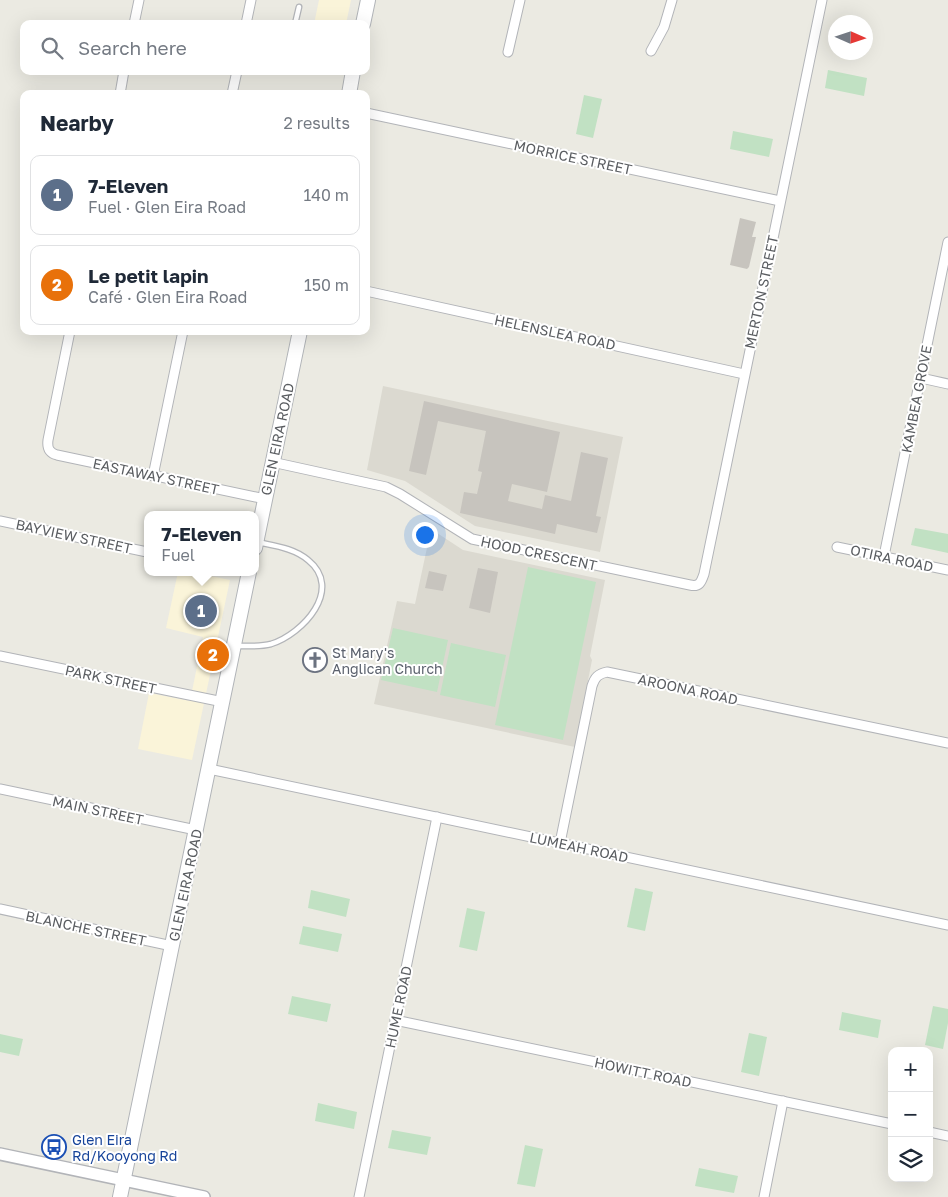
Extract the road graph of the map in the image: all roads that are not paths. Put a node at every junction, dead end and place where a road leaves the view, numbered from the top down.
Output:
1 (139, 0) edge
2 (251, 0) edge
3 (368, 0) edge
4 (520, 0) edge
5 (672, 0) edge
6 (822, 0) edge
7 (299, 7) dead end
8 (135, 20) edge
9 (247, 20) edge
10 (296, 20) edge
11 (364, 20) edge
12 (651, 51) dead end
13 (508, 52) dead end
14 (123, 75) edge
15 (236, 75) edge
16 (352, 75) edge
17 (121, 90) edge
18 (233, 90) edge
19 (350, 90) edge
20 (370, 114) edge
21 (780, 201) junction
22 (948, 242) edge
23 (370, 292) edge
24 (69, 335) edge
25 (182, 335) edge
26 (299, 335) edge
27 (744, 374) junction
28 (921, 378) junction
29 (948, 384) edge
30 (272, 462) junction
31 (153, 476) junction
32 (265, 499) junction
33 (0, 520) edge
34 (259, 527) edge
35 (259, 546) edge
36 (837, 547) dead end
37 (144, 551) edge
38 (884, 556) junction
39 (948, 570) edge
40 (246, 576) edge
41 (700, 584) joint
42 (234, 646) junction
43 (0, 656) edge
44 (223, 702) junction
45 (948, 743) edge
46 (209, 769) junction
47 (0, 789) edge
48 (437, 817) junction
49 (196, 830) junction
50 (560, 843) junction
51 (0, 910) edge
52 (948, 925) edge
53 (172, 946) junction
54 (395, 1020) junction
55 (784, 1101) junction
56 (888, 1123) edge
57 (933, 1133) edge
58 (948, 1136) edge
59 (0, 1154) edge
60 (124, 1180) junction
61 (120, 1197) edge
62 (204, 1197) edge
63 (359, 1197) edge
64 (764, 1197) edge

1 - 8 street
2 - 9 street
3 - 11 main road
4 - 13 street
5 - 12 street
6 - 21 street, MERTON STREET
7 - 10 lane
14 - 17 street
15 - 18 street
16 - 19 main road
20 - 21 street, MORRICE STREET
21 - 27 street, MERTON STREET
22 - 28 street, KAMBEA GROVE
23 - 27 street, HELENSLEA ROAD
24 - 31 street, EASTAWAY STREET
25 - 31 street
26 - 30 main road, GLEN EIRA ROAD
27 - 41 street, MERTON STREET
28 - 29 street
28 - 38 street, KAMBEA GROVE
30 - 32 main road, GLEN EIRA ROAD
30 - 41 street, HOOD CRESCENT
31 - 32 street, EASTAWAY STREET
32 - 34 main road, GLEN EIRA ROAD
33 - 37 street, BAYVIEW STREET
35 - 42 lane
36 - 38 street, OTIRA ROAD
38 - 39 street, OTIRA ROAD
40 - 42 main road, GLEN EIRA ROAD
42 - 44 main road, GLEN EIRA ROAD
43 - 44 street, PARK STREET
44 - 46 main road, GLEN EIRA ROAD
45 - 50 street, AROONA ROAD
46 - 48 street, LUMEAH ROAD
46 - 49 main road, GLEN EIRA ROAD
47 - 49 street, MAIN STREET
48 - 50 street, LUMEAH ROAD
48 - 54 street, HUME ROAD
49 - 53 main road, GLEN EIRA ROAD
50 - 52 street, LUMEAH ROAD
51 - 53 street, BLANCHE STREET
53 - 60 main road, GLEN EIRA ROAD
54 - 55 street, HOWITT ROAD
54 - 63 street, HUME ROAD
55 - 56 street, HOWITT ROAD
55 - 64 street
57 - 58 street
59 - 60 street
60 - 61 main road, GLEN EIRA ROAD
60 - 62 street

